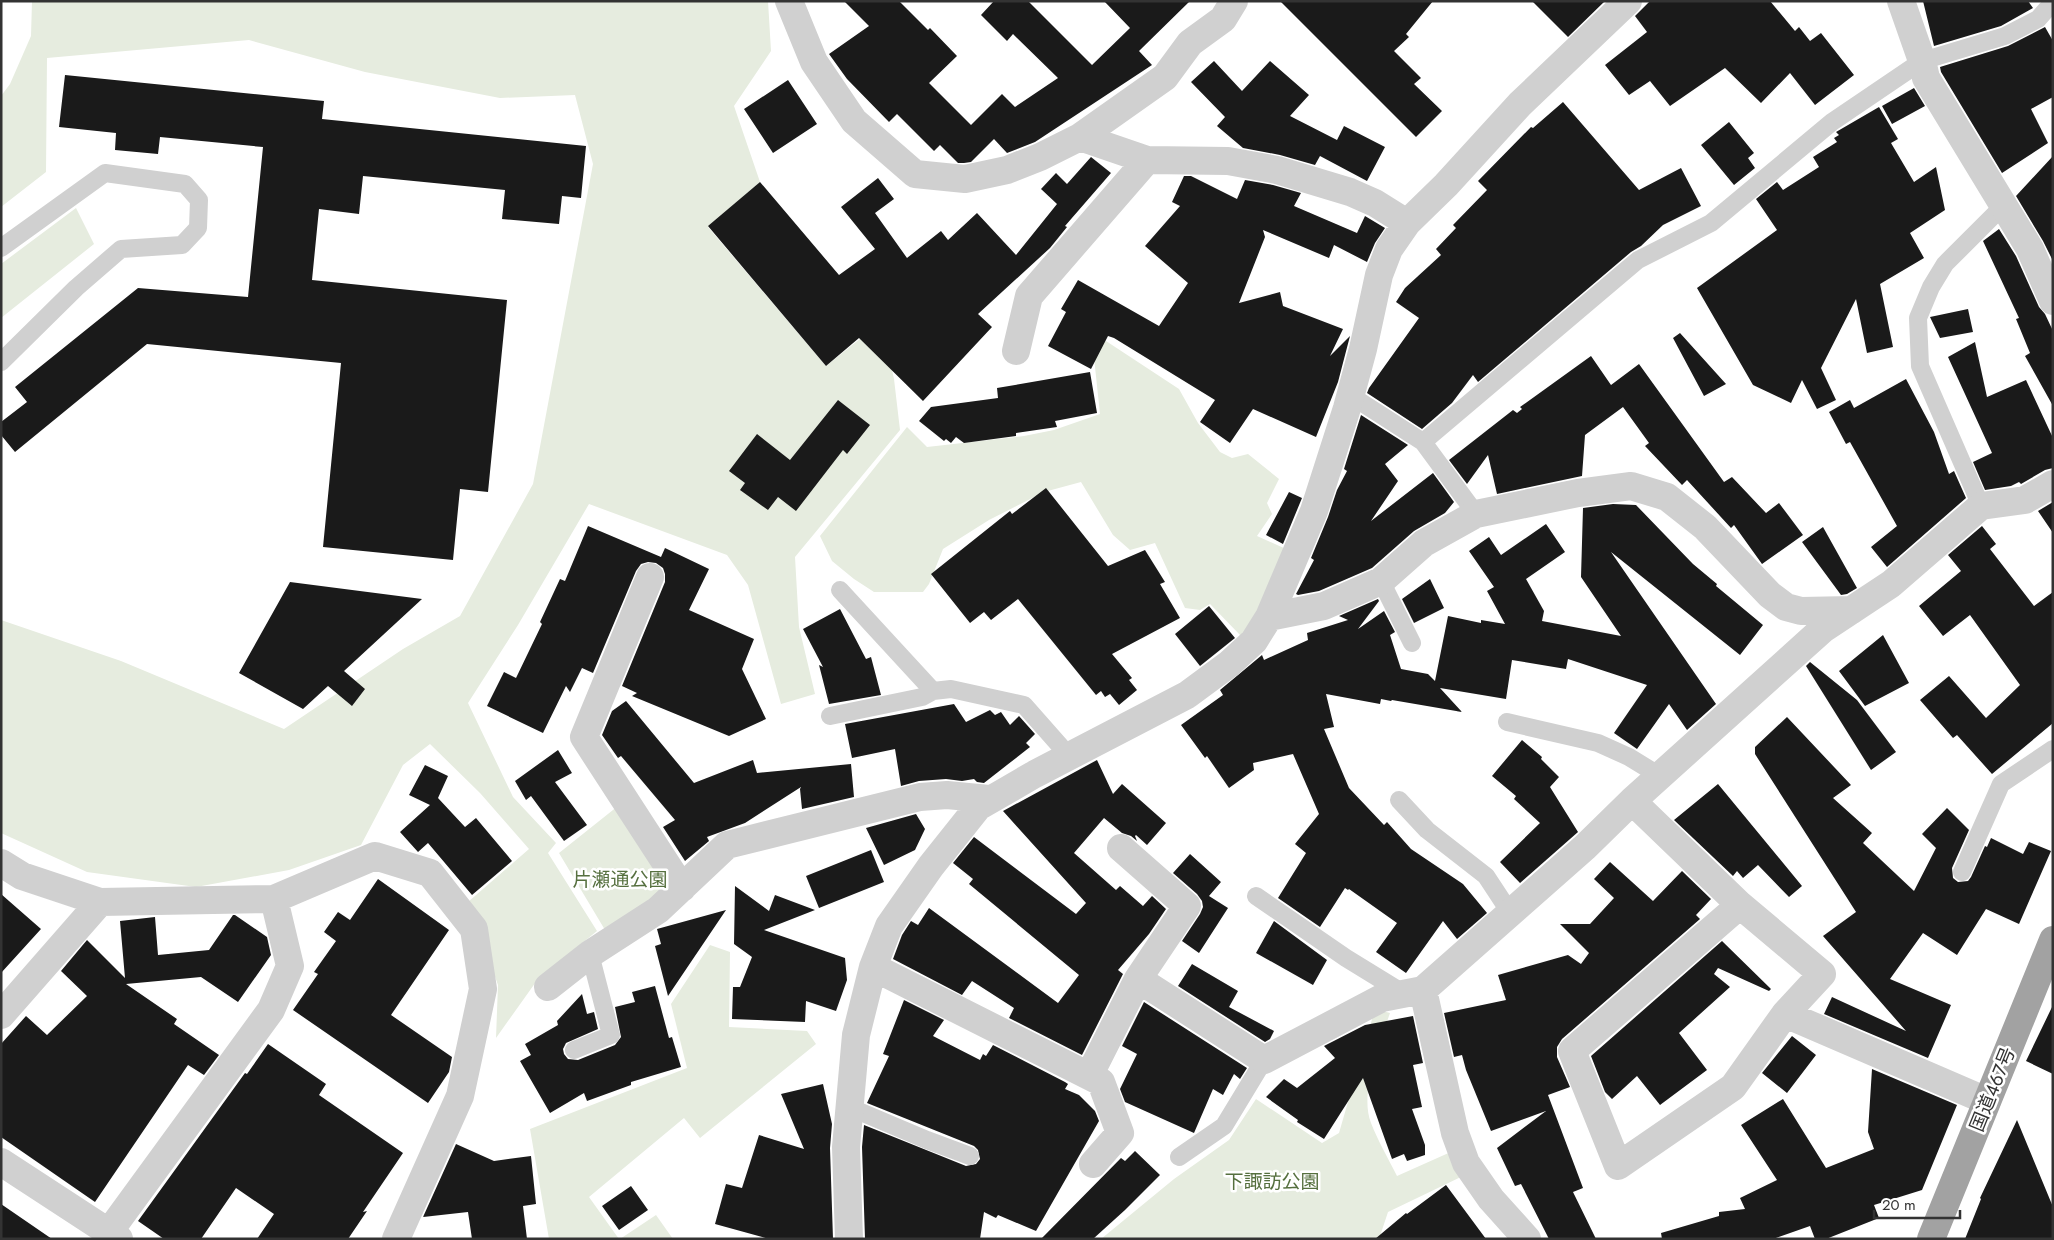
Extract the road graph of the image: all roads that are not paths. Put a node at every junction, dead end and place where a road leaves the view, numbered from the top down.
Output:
1 (789, 1) edge
2 (1234, 1) edge
3 (1628, 1) edge
4 (1901, 1) edge
5 (2053, 2) edge
6 (1922, 60) junction
7 (1080, 137) junction
8 (1147, 160) junction
9 (2004, 206) junction
10 (1407, 223) junction
11 (1, 248) edge
12 (2053, 301) edge
13 (1016, 351) dead end
14 (1, 362) edge
15 (1350, 395) junction
16 (1423, 442) junction
17 (2053, 484) edge
18 (1982, 506) junction
19 (1476, 514) junction
20 (650, 577) dead end
21 (1382, 580) junction
22 (840, 590) dead end
23 (1852, 610) junction
24 (1269, 617) junction
25 (1412, 643) dead end
26 (933, 690) junction
27 (830, 716) dead end
28 (1507, 722) dead end
29 (2053, 749) edge
30 (1069, 756) junction
31 (1660, 776) junction
32 (989, 799) junction
33 (1399, 800) dead end
34 (1632, 801) junction
35 (1120, 848) dead end
36 (1, 863) edge
37 (1962, 872) dead end
38 (682, 888) junction
39 (1256, 896) dead end
40 (274, 899) junction
41 (100, 902) junction
42 (1740, 905) junction
43 (1511, 914) junction
44 (2053, 940) edge
45 (590, 954) junction
46 (873, 967) junction
47 (1138, 980) junction
48 (548, 987) dead end
49 (1413, 991) junction
50 (1785, 1014) junction
51 (1, 1015) edge
52 (574, 1050) dead end
53 (1264, 1060) junction
54 (1089, 1076) junction
55 (1987, 1101) junction
56 (849, 1107) junction
57 (970, 1156) dead end
58 (1179, 1157) dead end
59 (1, 1162) edge
60 (1093, 1164) dead end
61 (114, 1235) edge
62 (403, 1235) edge
63 (849, 1239) edge
64 (1527, 1239) edge
65 (1931, 1239) edge

1 - 7 street
2 - 7 street
3 - 10 street
4 - 6 street
5 - 6 lane
6 - 9 street
6 - 16 lane
7 - 8 street
8 - 10 street
8 - 13 street
9 - 12 street
9 - 18 lane
10 - 15 street
11 - 14 lane
15 - 16 lane
15 - 24 street
16 - 19 lane
17 - 18 street
18 - 23 street
19 - 21 street
19 - 23 street
20 - 38 street
21 - 24 street
21 - 25 lane
22 - 26 lane
23 - 31 street
24 - 30 street
26 - 27 lane
26 - 30 lane
28 - 31 lane
29 - 37 lane
30 - 32 street
31 - 34 street
32 - 38 street
32 - 46 street
33 - 43 lane
34 - 42 street
34 - 43 street
35 - 47 street
36 - 41 street
38 - 45 street
39 - 49 lane
40 - 41 street
40 - 61 street
40 - 62 street
41 - 51 street
42 - 50 street
42 - 50 street
43 - 49 street
44 - 55 highway, 国道467号
45 - 48 street
45 - 52 lane
46 - 54 street
46 - 56 street
47 - 53 street
47 - 54 street
49 - 53 street
49 - 64 street
50 - 55 street
53 - 58 lane
54 - 60 street
55 - 65 highway, 国道467号
56 - 57 lane
56 - 63 street
59 - 61 street

